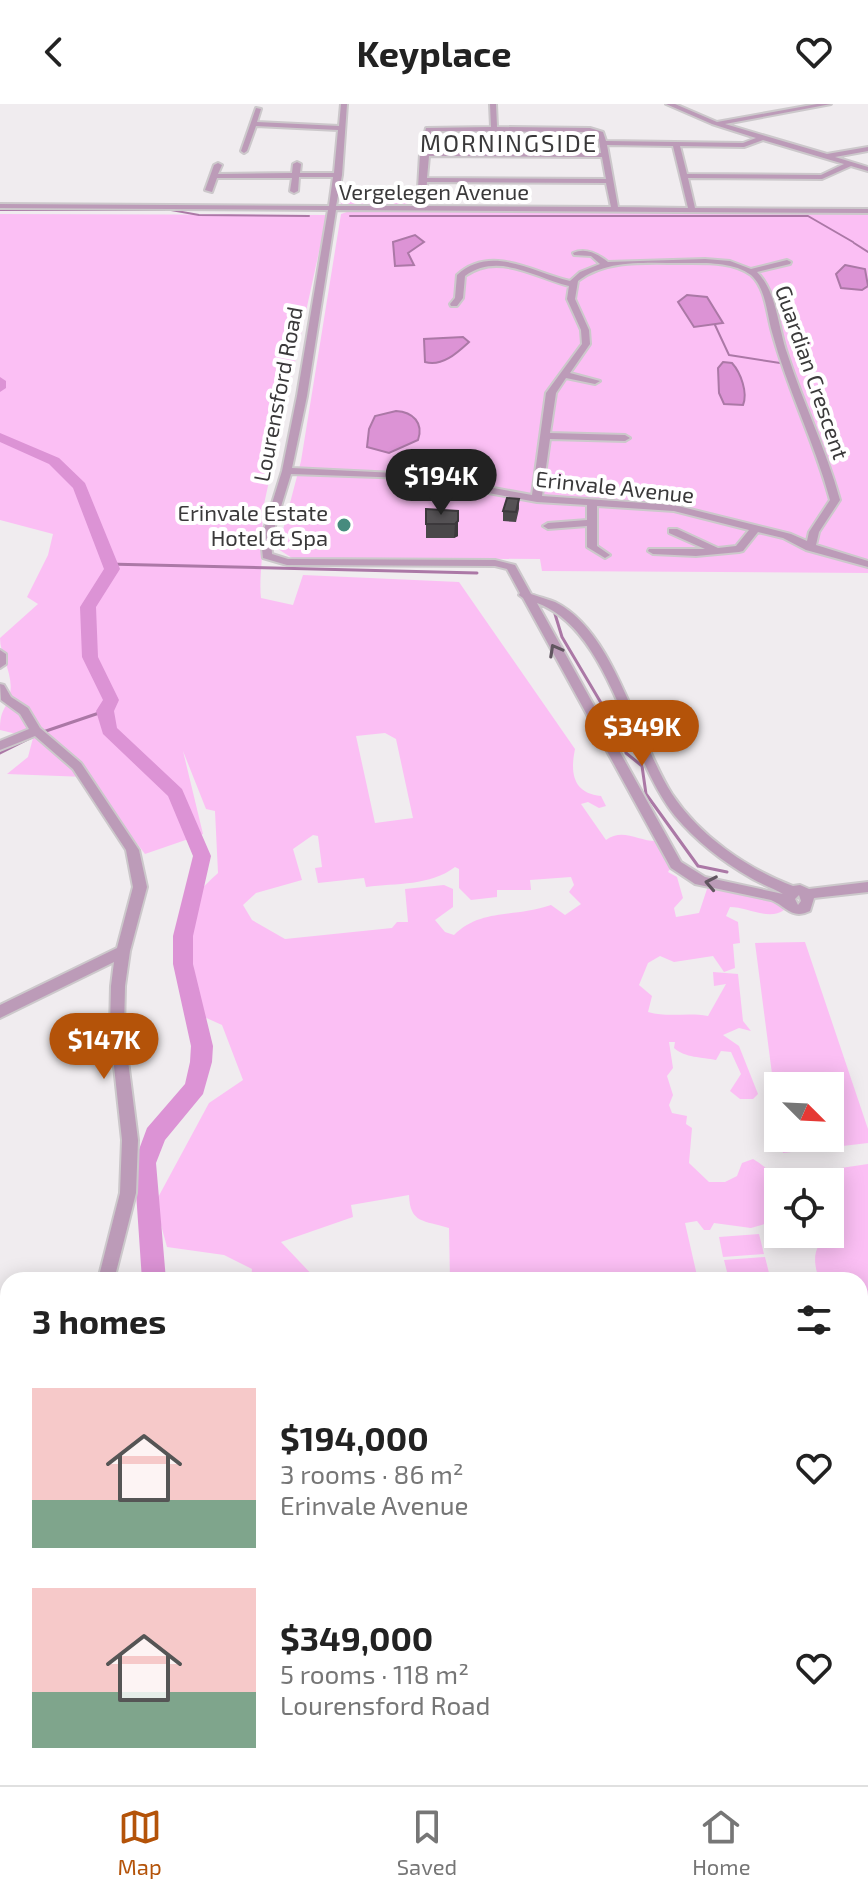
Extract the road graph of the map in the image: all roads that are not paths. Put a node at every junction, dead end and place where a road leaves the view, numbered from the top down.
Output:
1 (493, 104) edge
2 (669, 104) edge
3 (828, 104) edge
4 (346, 106) edge
5 (258, 109) dead end
6 (714, 123) junction
7 (253, 124) junction
8 (343, 128) junction
9 (494, 129) junction
10 (762, 138) junction
11 (603, 143) junction
12 (676, 144) junction
13 (868, 149) edge
14 (244, 151) dead end
15 (424, 154) junction
16 (605, 155) junction
17 (825, 156) junction
18 (297, 164) dead end
19 (850, 164) junction
20 (218, 165) dead end
21 (868, 169) edge
22 (215, 176) junction
23 (684, 176) junction
24 (294, 177) junction
25 (337, 177) junction
26 (423, 180) junction
27 (610, 181) junction
28 (209, 190) dead end
29 (294, 191) dead end
30 (0, 206) edge
31 (421, 208) junction
32 (332, 209) junction
33 (615, 210) junction
34 (692, 210) junction
35 (868, 211) edge
36 (577, 253) dead end
37 (787, 262) dead end
38 (607, 265) junction
39 (751, 271) junction
40 (572, 284) junction
41 (454, 304) dead end
42 (565, 375) junction
43 (595, 381) dead end
44 (545, 436) junction
45 (625, 438) dead end
46 (286, 473) junction
47 (407, 475) junction
48 (426, 483) junction
49 (495, 490) junction
50 (517, 494) junction
51 (537, 499) junction
52 (592, 503) junction
53 (593, 523) junction
54 (548, 526) dead end
55 (756, 528) junction
56 (673, 531) dead end
57 (814, 532) junction
58 (793, 538) junction
59 (810, 548) junction
60 (714, 549) junction
61 (653, 551) dead end
62 (605, 555) dead end
63 (868, 564) edge
64 (524, 595) junction
65 (0, 654) edge
66 (0, 664) edge
67 (2, 697) edge
68 (36, 731) junction
69 (0, 746) edge
70 (868, 887) edge
71 (795, 896) junction
72 (123, 951) junction
73 (0, 1012) edge
74 (108, 1272) edge

1 - 9 street
2 - 6 street
3 - 6 street
4 - 8 street, Lourensford Road
5 - 7 street
6 - 10 street
7 - 8 street
7 - 14 street
8 - 25 street, Lourensford Road
9 - 11 street
9 - 15 street
10 - 12 street
10 - 17 street
11 - 12 street
11 - 16 street
12 - 23 street
13 - 17 street
15 - 16 street
15 - 26 street
16 - 27 street
17 - 19 street
18 - 24 street
19 - 21 street
19 - 23 street
20 - 22 street
22 - 24 street
22 - 28 street
23 - 34 street
24 - 25 street
24 - 29 street
25 - 32 street, Lourensford Road
26 - 27 street
26 - 31 street
27 - 33 street
30 - 32 street, Vergelegen Avenue
31 - 32 street, Vergelegen Avenue
31 - 33 street, Vergelegen Avenue
32 - 46 street, Lourensford Road
33 - 34 street, Vergelegen Avenue
34 - 35 street, Vergelegen Avenue
36 - 38 street, Guardian Crescent
37 - 39 street
38 - 39 street, Guardian Crescent
38 - 40 street, Guardian Crescent
39 - 57 street, Guardian Crescent
40 - 41 street
40 - 42 street
42 - 43 street
42 - 44 street
44 - 45 street
44 - 51 street
46 - 47 street, Erinvale Avenue
46 - 64 street, Lourensford Road
47 - 48 street
47 - 49 street, Erinvale Avenue
48 - 49 street
48 - 50 street
49 - 50 street, Erinvale Avenue
50 - 51 street, Erinvale Avenue
51 - 52 street, Erinvale Avenue
52 - 53 street
52 - 55 street, Erinvale Avenue
53 - 54 street
53 - 62 street
55 - 58 street, Erinvale Avenue
55 - 60 street
56 - 60 street
57 - 58 street
57 - 59 street, Guardian Crescent
58 - 59 street, Erinvale Avenue
59 - 63 street, Erinvale Avenue
60 - 61 street
64 - 71 street
71 -> 64 street, Lourensford Road
65 - 66 street
67 - 68 street
68 - 69 street
68 - 72 street
70 - 71 street, Lourensford Road
72 - 73 street
72 - 74 street

